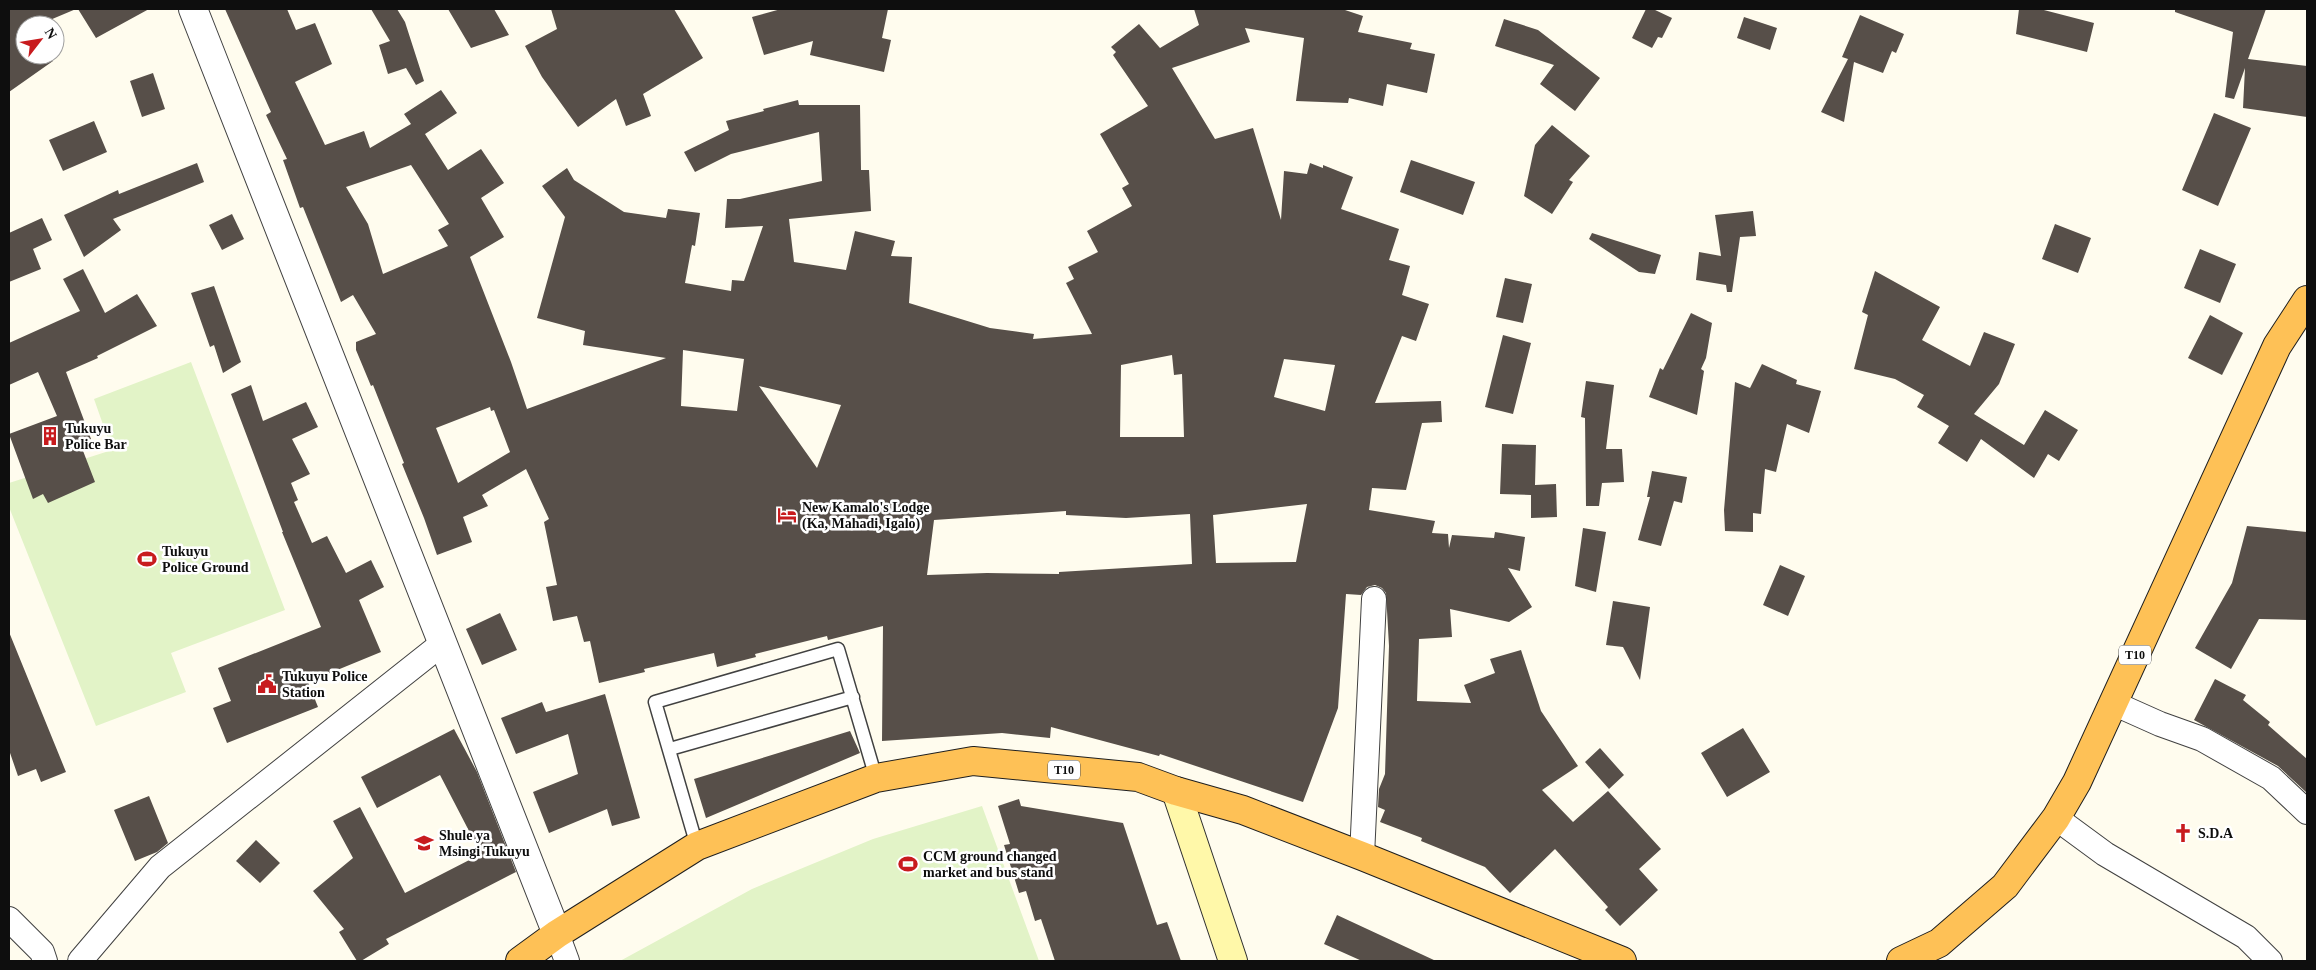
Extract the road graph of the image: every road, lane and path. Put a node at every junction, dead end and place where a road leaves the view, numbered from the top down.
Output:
1 (193, 9) edge
2 (2307, 300) edge
3 (1374, 599) dead end
4 (443, 643) junction
5 (853, 697) junction
6 (2113, 703) junction
7 (670, 749) junction
8 (876, 778) junction
9 (1176, 791) junction
10 (2307, 812) edge
11 (2056, 818) junction
12 (697, 846) junction
13 (1362, 856) junction
14 (9, 919) edge
15 (556, 934) junction
16 (45, 961) edge
17 (80, 961) edge
18 (520, 961) edge
19 (567, 961) edge
20 (1233, 961) edge
21 (1622, 961) edge
22 (1901, 961) edge
23 (2270, 961) edge

1 - 4 street
2 - 6 highway, T10
3 - 13 street
4 - 15 street
4 - 17 street
5 - 7 lane
5 - 7 lane
5 - 8 lane
6 - 10 street
6 - 11 highway, T10
7 - 12 lane
8 - 9 highway, T10
8 - 12 highway, T10
9 - 13 highway, T10
9 - 20 main road
11 - 22 highway, T10
11 - 23 street
12 - 15 highway, T10
13 - 21 highway, T10
14 - 16 street
15 - 18 highway, T10
15 - 19 street

